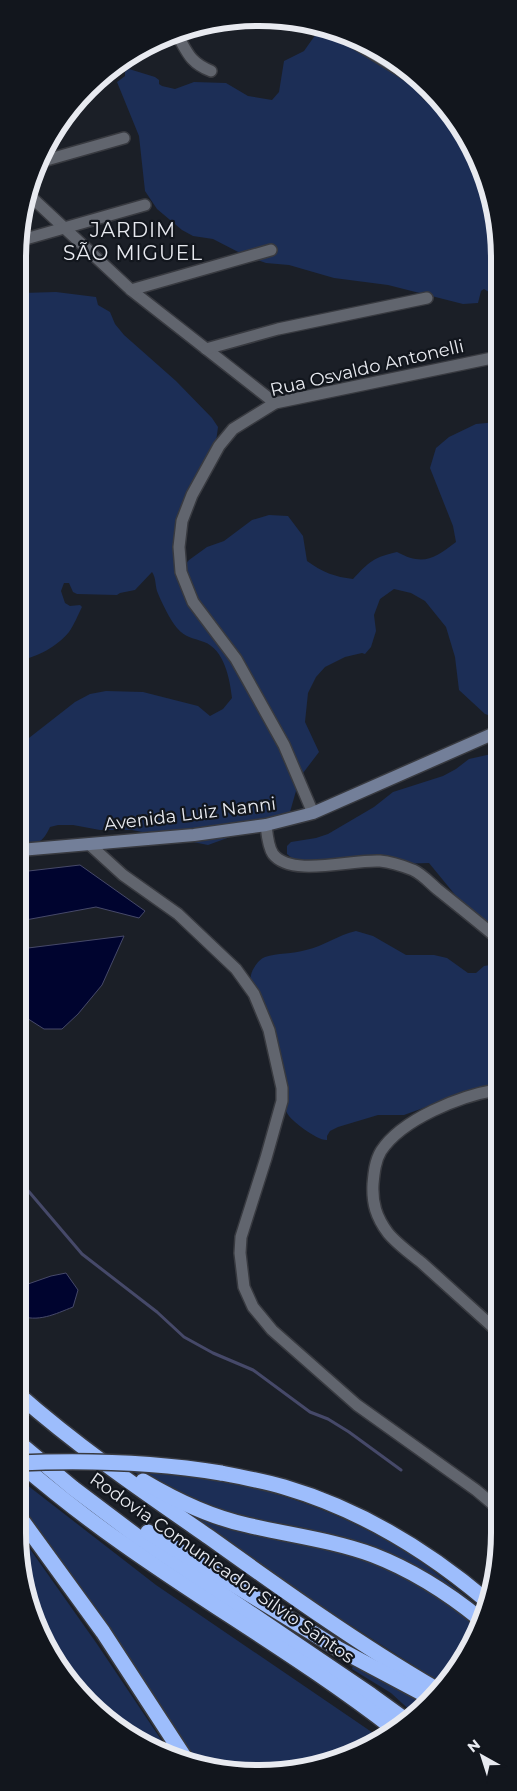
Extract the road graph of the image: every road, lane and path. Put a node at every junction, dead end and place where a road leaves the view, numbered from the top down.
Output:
1 (181, 40) edge
2 (211, 71) dead end
3 (124, 138) dead end
4 (48, 160) edge
5 (34, 199) edge
6 (145, 205) dead end
7 (64, 228) junction
8 (27, 238) edge
9 (271, 250) dead end
10 (131, 290) junction
11 (427, 298) dead end
12 (206, 349) junction
13 (491, 358) edge
14 (275, 403) junction
15 (491, 734) edge
16 (313, 813) junction
17 (266, 825) junction
18 (89, 844) junction
19 (26, 849) edge
20 (491, 933) edge
21 (491, 1091) edge
22 (491, 1325) edge
23 (26, 1402) edge
24 (34, 1409) junction
25 (26, 1449) edge
26 (31, 1454) junction
27 (26, 1463) edge
28 (26, 1469) edge
29 (491, 1503) edge
30 (26, 1526) edge
31 (482, 1597) edge
32 (475, 1615) edge
33 (432, 1687) edge
34 (425, 1695) edge
35 (401, 1716) edge
36 (389, 1725) edge
37 (180, 1751) edge

1 - 2 street
3 - 4 street
5 - 7 street
6 - 7 street
7 - 8 street
7 - 10 street
9 - 10 street
10 - 12 street
11 - 12 street
12 - 14 street
13 - 14 street, Rua Osvaldo Antonelli
14 - 16 street, Rua Osvaldo Antonelli
15 - 16 street, Avenida Luiz Nanni
16 - 17 street, Avenida Luiz Nanni
17 - 18 street, Avenida Luiz Nanni
17 - 20 street
18 - 19 street, Avenida Luiz Nanni
18 - 29 street
21 - 22 street
23 - 24 highway
24 - 32 highway
24 - 33 highway
25 - 26 highway, Rodovia Comunicador Silvio Santos
26 - 34 highway
26 - 35 highway, Rodovia Comunicador Silvio Santos
27 - 31 highway, bridge
28 - 36 highway, Rodovia Comunicador Silvio Santos
30 - 37 highway

